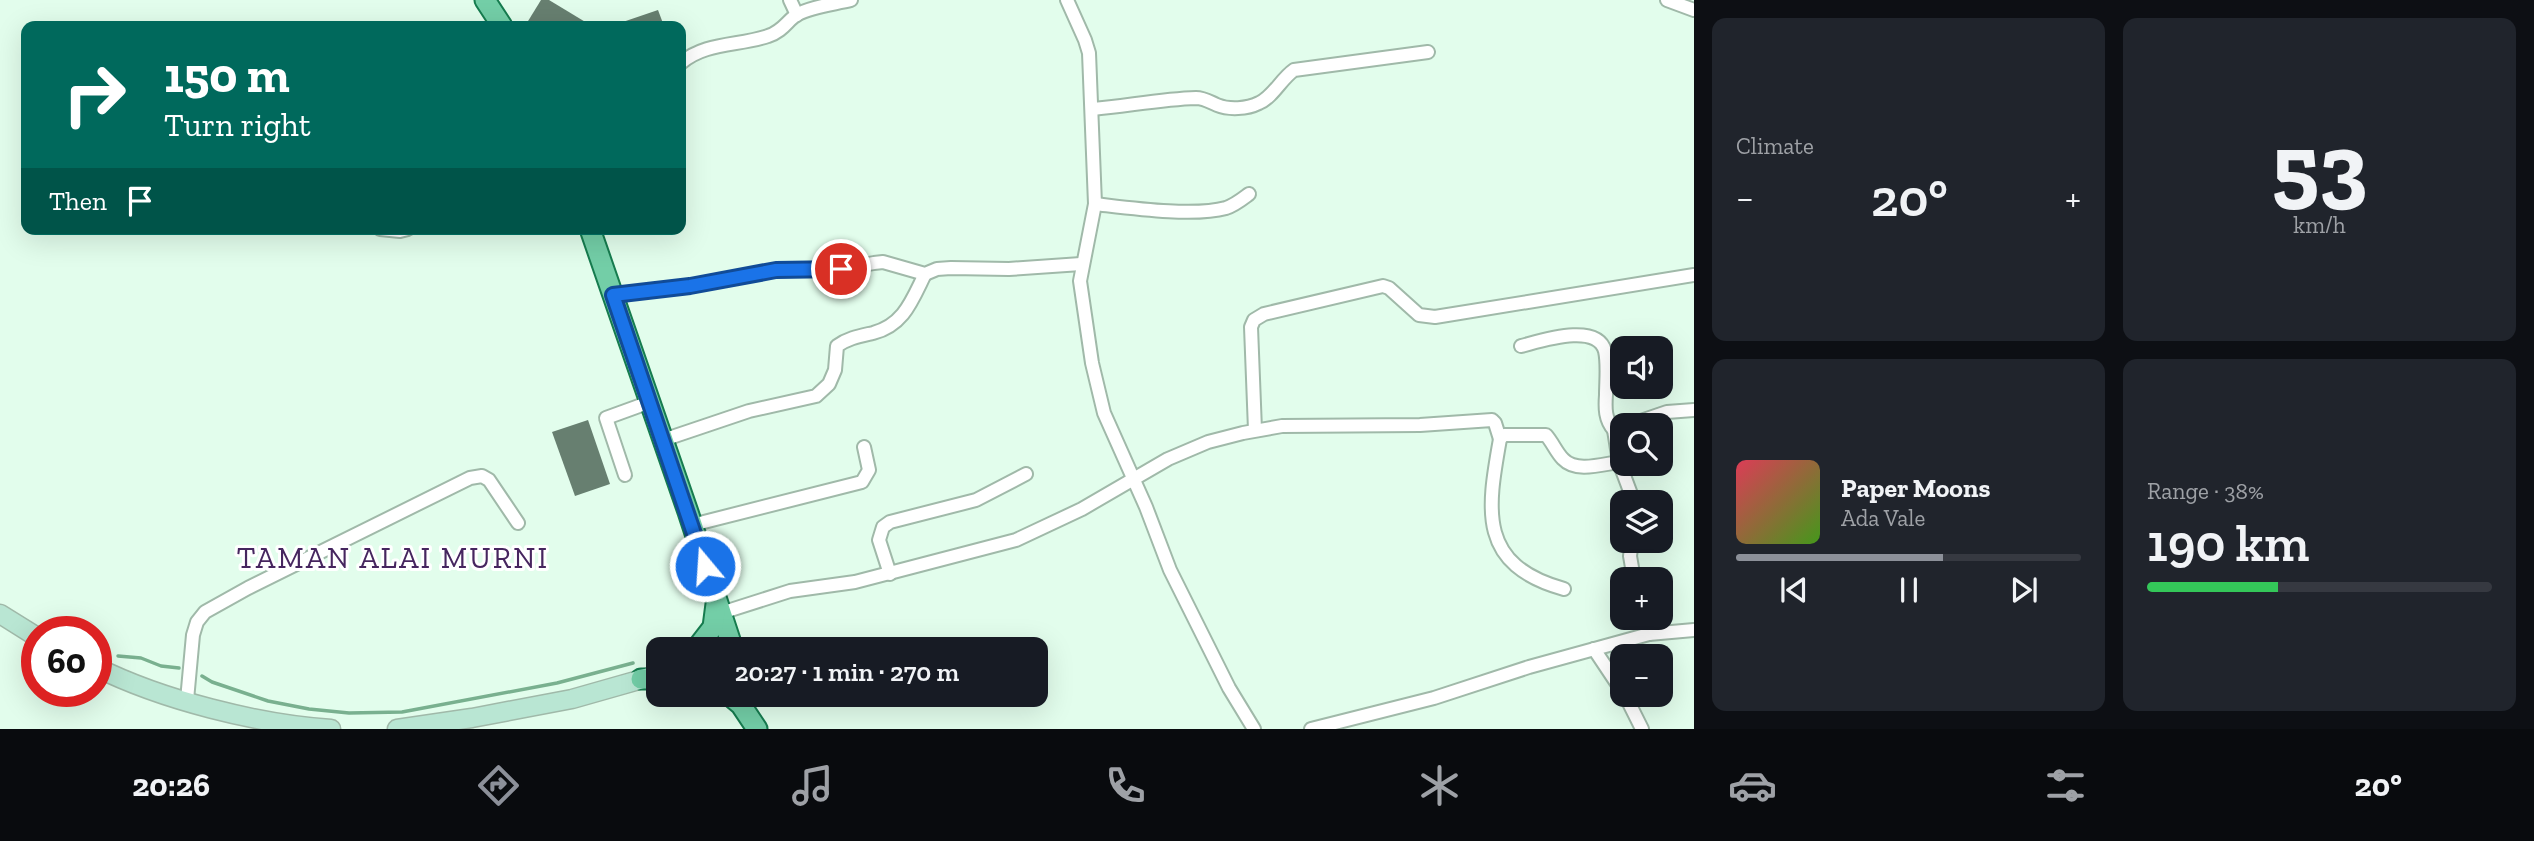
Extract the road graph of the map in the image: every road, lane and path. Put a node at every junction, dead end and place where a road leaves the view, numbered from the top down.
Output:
1 (485, 0) edge
2 (790, 0) edge
3 (851, 0) edge
4 (1067, 0) edge
5 (1668, 0) edge
6 (1694, 10) edge
7 (797, 15) junction
8 (499, 21) edge
9 (1428, 52) dead end
10 (686, 60) edge
11 (1093, 109) junction
12 (1249, 194) dead end
13 (1095, 204) junction
14 (592, 235) edge
15 (1082, 264) junction
16 (925, 274) junction
17 (1694, 275) edge
18 (613, 295) junction
19 (1521, 346) dead end
20 (650, 402) junction
21 (1694, 410) edge
22 (1664, 413) edge
23 (1610, 418) edge
24 (1255, 430) junction
25 (1500, 439) junction
26 (663, 440) junction
27 (864, 447) dead end
28 (1610, 463) edge
29 (1026, 474) dead end
30 (625, 475) dead end
31 (1133, 478) junction
32 (518, 523) dead end
33 (692, 525) junction
34 (890, 574) junction
35 (1564, 589) dead end
36 (718, 605) junction
37 (0, 614) edge
38 (21, 627) edge
39 (1648, 630) edge
40 (1694, 630) edge
41 (1649, 634) junction
42 (705, 637) edge
43 (729, 637) edge
44 (1594, 649) junction
45 (1610, 673) edge
46 (112, 674) edge
47 (646, 680) edge
48 (187, 700) junction
49 (742, 707) edge
50 (751, 707) edge
51 (1630, 707) edge
52 (331, 729) edge
53 (397, 729) edge
54 (758, 729) edge
55 (1254, 729) edge
56 (1311, 729) edge
57 (1642, 729) edge

1 - 8 main road
2 - 7 street
3 - 7 street
4 - 11 street
5 - 6 street
7 - 10 street
9 - 11 street
11 - 13 street
12 - 13 street
13 - 15 street
14 - 18 main road
15 - 16 street
15 - 31 street
16 - 18 street
16 - 26 street
17 - 24 street
18 - 20 main road
19 - 23 street
20 - 26 main road
20 - 30 street
21 - 22 street
24 - 25 street
24 - 31 street
25 - 28 street
25 - 35 street
26 - 33 main road
27 - 33 street
29 - 34 street
31 - 34 street
31 - 55 street
32 - 48 street
33 - 36 main road
34 - 36 street
36 - 42 main road
36 - 43 main road
37 - 38 main road
39 - 41 street
40 - 41 street
41 - 44 street
44 - 45 street
44 - 56 street
46 - 48 main road
47 - 53 main road
48 - 52 main road
49 - 54 main road
50 - 54 main road
51 - 57 street

